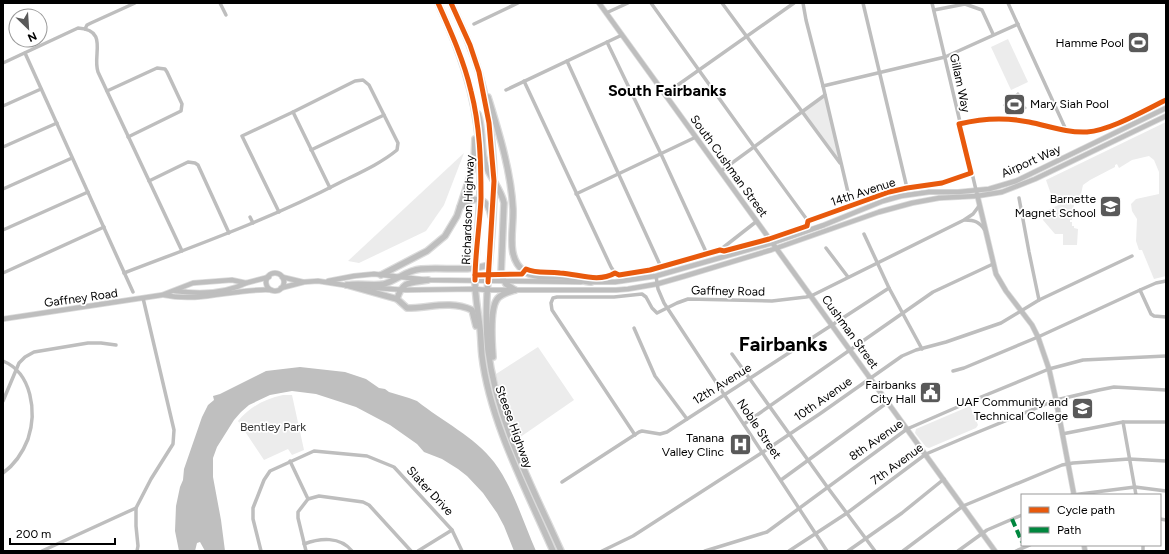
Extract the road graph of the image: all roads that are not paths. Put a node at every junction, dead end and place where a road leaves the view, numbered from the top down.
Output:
1 (135, 3) edge
2 (220, 3) edge
3 (438, 3) edge
4 (450, 3) edge
5 (518, 3) edge
6 (599, 3) edge
7 (628, 3) edge
8 (650, 3) edge
9 (722, 3) edge
10 (794, 3) edge
11 (803, 3) edge
12 (863, 3) edge
13 (932, 3) edge
14 (1008, 3) edge
15 (934, 10) junction
16 (606, 13) junction
17 (226, 15) dead end
18 (474, 24) dead end
19 (1018, 24) junction
20 (85, 29) junction
21 (993, 34) junction
22 (622, 35) junction
23 (747, 36) junction
24 (607, 42) junction
25 (470, 45) junction
26 (25, 53) junction
27 (945, 57) junction
28 (567, 61) junction
29 (3, 63) edge
30 (700, 70) junction
31 (880, 73) junction
32 (524, 81) junction
33 (823, 86) junction
34 (41, 89) junction
35 (506, 90) dead end
36 (107, 91) junction
37 (472, 92) junction
38 (665, 94) junction
39 (825, 95) junction
40 (1166, 100) edge
41 (3, 106) edge
42 (1166, 108) edge
43 (293, 112) junction
44 (802, 112) junction
45 (384, 115) junction
46 (1166, 116) edge
47 (57, 123) junction
48 (959, 124) junction
49 (1067, 132) junction
50 (128, 137) junction
51 (696, 137) junction
52 (3, 147) edge
53 (753, 147) junction
54 (311, 150) junction
55 (661, 154) junction
56 (72, 158) junction
57 (841, 166) junction
58 (720, 171) junction
59 (971, 173) junction
60 (619, 174) junction
61 (149, 180) junction
62 (494, 181) junction
63 (330, 188) junction
64 (907, 188) junction
65 (3, 189) edge
66 (976, 190) junction
67 (88, 192) junction
68 (576, 194) junction
69 (977, 196) junction
70 (1019, 198) dead end
71 (480, 200) junction
72 (851, 205) junction
73 (979, 206) junction
74 (459, 208) junction
75 (279, 212) junction
76 (250, 217) dead end
77 (492, 220) junction
78 (964, 220) junction
79 (757, 221) junction
80 (253, 223) junction
81 (104, 227) junction
82 (3, 230) edge
83 (985, 230) junction
84 (229, 232) junction
85 (864, 234) dead end
86 (772, 243) junction
87 (826, 248) dead end
88 (777, 249) junction
89 (182, 251) junction
90 (707, 254) junction
91 (1132, 256) dead end
92 (878, 262) junction
93 (993, 264) junction
94 (489, 265) junction
95 (661, 267) junction
96 (476, 269) junction
97 (3, 272) edge
98 (124, 272) junction
99 (381, 275) junction
100 (656, 276) junction
101 (269, 277) junction
102 (282, 277) junction
103 (399, 277) junction
104 (848, 277) junction
105 (428, 280) junction
106 (475, 281) junction
107 (1166, 281) edge
108 (304, 282) junction
109 (326, 282) junction
110 (488, 282) junction
111 (504, 282) junction
112 (591, 282) junction
113 (246, 283) junction
114 (657, 284) junction
115 (347, 285) junction
116 (281, 288) junction
117 (889, 288) junction
118 (475, 289) junction
119 (271, 290) junction
120 (400, 290) junction
121 (487, 290) junction
122 (515, 290) junction
123 (1140, 290) junction
124 (175, 291) junction
125 (133, 292) dead end
126 (162, 295) junction
127 (811, 296) junction
128 (143, 298) junction
129 (397, 299) junction
130 (1039, 300) junction
131 (667, 308) junction
132 (1022, 312) junction
133 (903, 313) junction
134 (1166, 317) edge
135 (3, 319) edge
136 (832, 325) junction
137 (634, 328) dead end
138 (1038, 337) junction
139 (116, 345) dead end
140 (922, 348) junction
141 (850, 350) junction
142 (732, 354) dead end
143 (1166, 356) edge
144 (3, 362) edge
145 (1049, 369) junction
146 (16, 370) junction
147 (953, 371) dead end
148 (870, 378) junction
149 (750, 379) junction
150 (494, 382) junction
151 (487, 387) junction
152 (1166, 390) edge
153 (724, 395) junction
154 (1056, 400) junction
155 (3, 401) edge
156 (888, 402) junction
157 (770, 406) junction
158 (687, 419) junction
159 (1123, 422) junction
160 (1166, 422) edge
161 (744, 424) junction
162 (907, 429) junction
163 (789, 434) junction
164 (1062, 434) junction
165 (635, 435) junction
166 (763, 452) junction
167 (926, 454) junction
168 (1129, 459) junction
169 (290, 460) junction
170 (809, 460) junction
171 (1166, 461) edge
172 (1068, 464) junction
173 (3, 473) edge
174 (944, 479) junction
175 (781, 480) junction
176 (562, 482) dead end
177 (1135, 487) junction
178 (828, 488) junction
179 (1166, 491) edge
180 (1073, 494) edge
181 (1081, 494) edge
182 (1136, 494) edge
183 (308, 499) junction
184 (963, 506) junction
185 (136, 508) junction
186 (799, 509) junction
187 (848, 513) junction
188 (1021, 515) edge
189 (452, 530) junction
190 (982, 533) junction
191 (816, 534) junction
192 (867, 539) junction
193 (304, 544) junction
194 (1026, 549) edge
195 (42, 551) edge
196 (137, 551) edge
197 (261, 551) edge
198 (306, 551) edge
199 (352, 551) edge
200 (412, 551) edge
201 (418, 551) edge
202 (462, 551) edge
203 (553, 551) edge
204 (561, 551) edge
205 (602, 551) edge
206 (705, 551) edge
207 (789, 551) edge
208 (827, 551) edge
209 (848, 551) edge
210 (875, 551) edge
211 (903, 551) edge
212 (958, 551) edge
213 (995, 551) edge
214 (1016, 551) edge

1 - 20 street
2 - 17 street
3 - 37 highway, Richardson Highway
3 - 74 highway
4 - 25 highway, Richardson Highway
5 - 18 street
6 - 16 main road, South Cushman Street
7 - 16 street
8 - 30 street
9 - 23 street
10 - 23 street
11 - 33 street
12 - 31 street
13 - 15 street, Gillam Way
14 - 19 street
15 - 21 street
15 - 27 street, Gillam Way
16 - 22 main road, South Cushman Street
19 - 21 street
19 - 49 street
20 - 26 street
20 - 36 street
21 - 27 street
22 - 24 street
22 - 38 main road, South Cushman Street
23 - 30 street
23 - 44 street
24 - 28 street
24 - 55 street
25 - 62 highway, Richardson Highway
25 - 112 highway
26 - 29 street
26 - 34 street
27 - 31 street
27 - 48 street, Gillam Way
28 - 32 street
28 - 60 street
30 - 38 street
30 - 53 street
31 - 33 street
31 - 64 street
32 - 35 street
32 - 68 street
33 - 39 street
34 - 41 street
34 - 47 street
36 - 50 street
36 - 50 street
37 - 62 highway
37 - 71 highway, Richardson Highway
38 - 51 main road, South Cushman Street
39 - 44 street
39 - 57 street
40 - 49 street
42 - 66 main road, Airport Way
43 - 45 street
43 - 54 street
43 - 75 street
44 - 53 street
44 - 57 street
45 - 54 street
45 - 63 street
46 - 69 main road, Airport Way
47 - 52 street
47 - 56 street
48 - 49 street
48 - 59 street, Gillam Way
50 - 61 street
51 - 55 street
51 - 58 main road, South Cushman Street
53 - 58 street
53 - 72 street, 14th Avenue
54 - 63 street
55 - 60 street
55 - 90 street
56 - 65 street
56 - 67 street
57 - 72 street
58 - 79 main road, South Cushman Street
59 - 64 street, 14th Avenue
59 - 66 street, Gillam Way
60 - 68 street
60 - 95 street
61 - 84 street
61 - 89 street
62 - 77 highway, Richardson Highway
62 - 111 highway
63 - 75 street
64 - 72 street, 14th Avenue
66 - 69 main road
66 - 86 main road, Airport Way
67 - 81 street
67 - 82 street
68 - 95 street
69 - 73 main road
69 - 88 main road, Airport Way
70 - 130 street
71 - 74 highway
71 - 77 highway
71 - 96 highway, Richardson Highway
73 - 78 street, Gaffney Road
73 - 83 main road
74 - 99 highway
75 - 80 street
76 - 80 street
77 - 94 highway, Richardson Highway
78 - 83 street
78 - 92 street, Gaffney Road
79 - 86 main road, South Cushman Street
79 - 90 street
80 - 84 street
81 - 97 street
81 - 98 street
83 - 93 main road
84 - 89 street
85 - 92 street
86 - 88 main road, Cushman Street
86 - 100 main road, Airport Way
87 - 104 street
88 - 114 main road, Airport Way
88 - 127 main road, Cushman Street
89 - 98 street
90 - 95 street
91 - 130 street, 10th Avenue
92 - 104 street, Gaffney Road
92 - 117 street
93 - 132 main road
93 - 133 street
94 - 96 highway
94 - 110 highway, Richardson Highway
96 - 103 highway
96 - 106 highway, Richardson Highway
98 - 125 street
99 - 103 main road
99 - 109 main road
100 - 112 main road, Airport Way
100 - 114 street, Noble Street
101 - 102 main road
101 - 113 main road, Gaffney Road
101 - 119 main road
102 - 108 main road
102 - 116 main road
103 - 105 main road
103 - 115 highway
104 - 127 street, Gaffney Road
105 - 106 main road
105 - 120 highway
106 - 110 main road, Airport Way
106 - 118 highway, Steese Highway
107 - 123 street
108 - 109 main road
108 - 116 main road
109 - 115 main road
110 - 111 main road, Airport Way
110 - 121 highway, Steese Highway
111 - 112 main road, Airport Way
111 - 122 highway
113 - 124 main road, Gaffney Road
113 - 124 main road, Gaffney Road
114 - 122 main road, Airport Way
114 - 131 street, Noble Street
115 - 120 main road
115 - 129 highway
116 - 119 main road
117 - 133 street
117 - 136 street, 12th Avenue
118 - 120 main road
118 - 121 main road, Airport Way
118 - 151 highway, Steese Highway
119 - 126 main road, Gaffney Road
120 - 129 highway
121 - 122 main road, Airport Way
121 - 150 highway, Steese Highway
122 - 150 highway
123 - 134 street
123 - 138 street
124 - 126 main road, Gaffney Road
126 - 128 main road, Gaffney Road
127 - 131 street, Gaffney Road
127 - 136 main road, Cushman Street
128 - 135 main road, Gaffney Road
128 - 185 street
129 - 151 highway
130 - 132 street, 10th Avenue
131 - 153 street, Noble Street
131 - 165 street
132 - 138 main road
132 - 140 street, 10th Avenue
133 - 140 street
133 - 141 street
136 - 141 main road, Cushman Street
136 - 149 street, 12th Avenue
137 - 158 street
138 - 145 main road
138 - 147 street
139 - 146 street
140 - 148 street, 10th Avenue
141 - 148 main road, Cushman Street
141 - 157 street
142 - 149 street
143 - 145 street, 8th Avenue
144 - 146 street
145 - 154 main road
145 - 162 street, 8th Avenue
146 - 155 street
146 - 173 street
148 - 156 main road, Cushman Street
148 - 163 street, 10th Avenue
149 - 153 street, 12th Avenue
149 - 157 street
150 - 204 highway, Steese Highway
151 - 203 highway, Steese Highway
152 - 154 street, 7th Avenue
153 - 158 street, 12th Avenue
153 - 161 street, Noble Street
154 - 164 main road
154 - 167 street, 7th Avenue
156 - 162 main road, Cushman Street
156 - 170 street
157 - 161 street
157 - 163 street
158 - 165 street, 12th Avenue
159 - 160 street
159 - 164 street
159 - 168 street
161 - 166 street, Noble Street
162 - 167 main road, Cushman Street
162 - 178 street, 8th Avenue
163 - 166 street, 10th Avenue
163 - 170 street
164 - 172 main road
165 - 176 street, 12th Avenue
166 - 175 street, Noble Street
166 - 205 street, 10th Avenue
167 - 174 main road, Cushman Street
167 - 187 street, 7th Avenue
168 - 171 street
168 - 172 street
168 - 177 street
169 - 183 street
169 - 189 street, Slater Drive
169 - 197 street, Slater Drive
170 - 175 street
170 - 178 street
172 - 180 main road
172 - 184 street
174 - 184 main road, Cushman Street
174 - 192 street
175 - 186 street, Noble Street
177 - 179 street
177 - 181 street
177 - 182 street
178 - 186 street, 8th Avenue
178 - 187 street
183 - 193 street
183 - 200 street
184 - 190 main road, Cushman Street
184 - 211 street
185 - 195 street
185 - 196 street
186 - 191 street, Noble Street
186 - 206 street, 8th Avenue
187 - 191 street, 7th Avenue
187 - 192 street
188 - 190 street
189 - 201 street
189 - 202 street, Slater Drive
190 - 212 street
190 - 213 main road, Cushman Street
191 - 207 street, 7th Avenue
191 - 208 street, Noble Street
192 - 209 street
192 - 210 street
193 - 198 street
193 - 199 street
194 - 214 street

